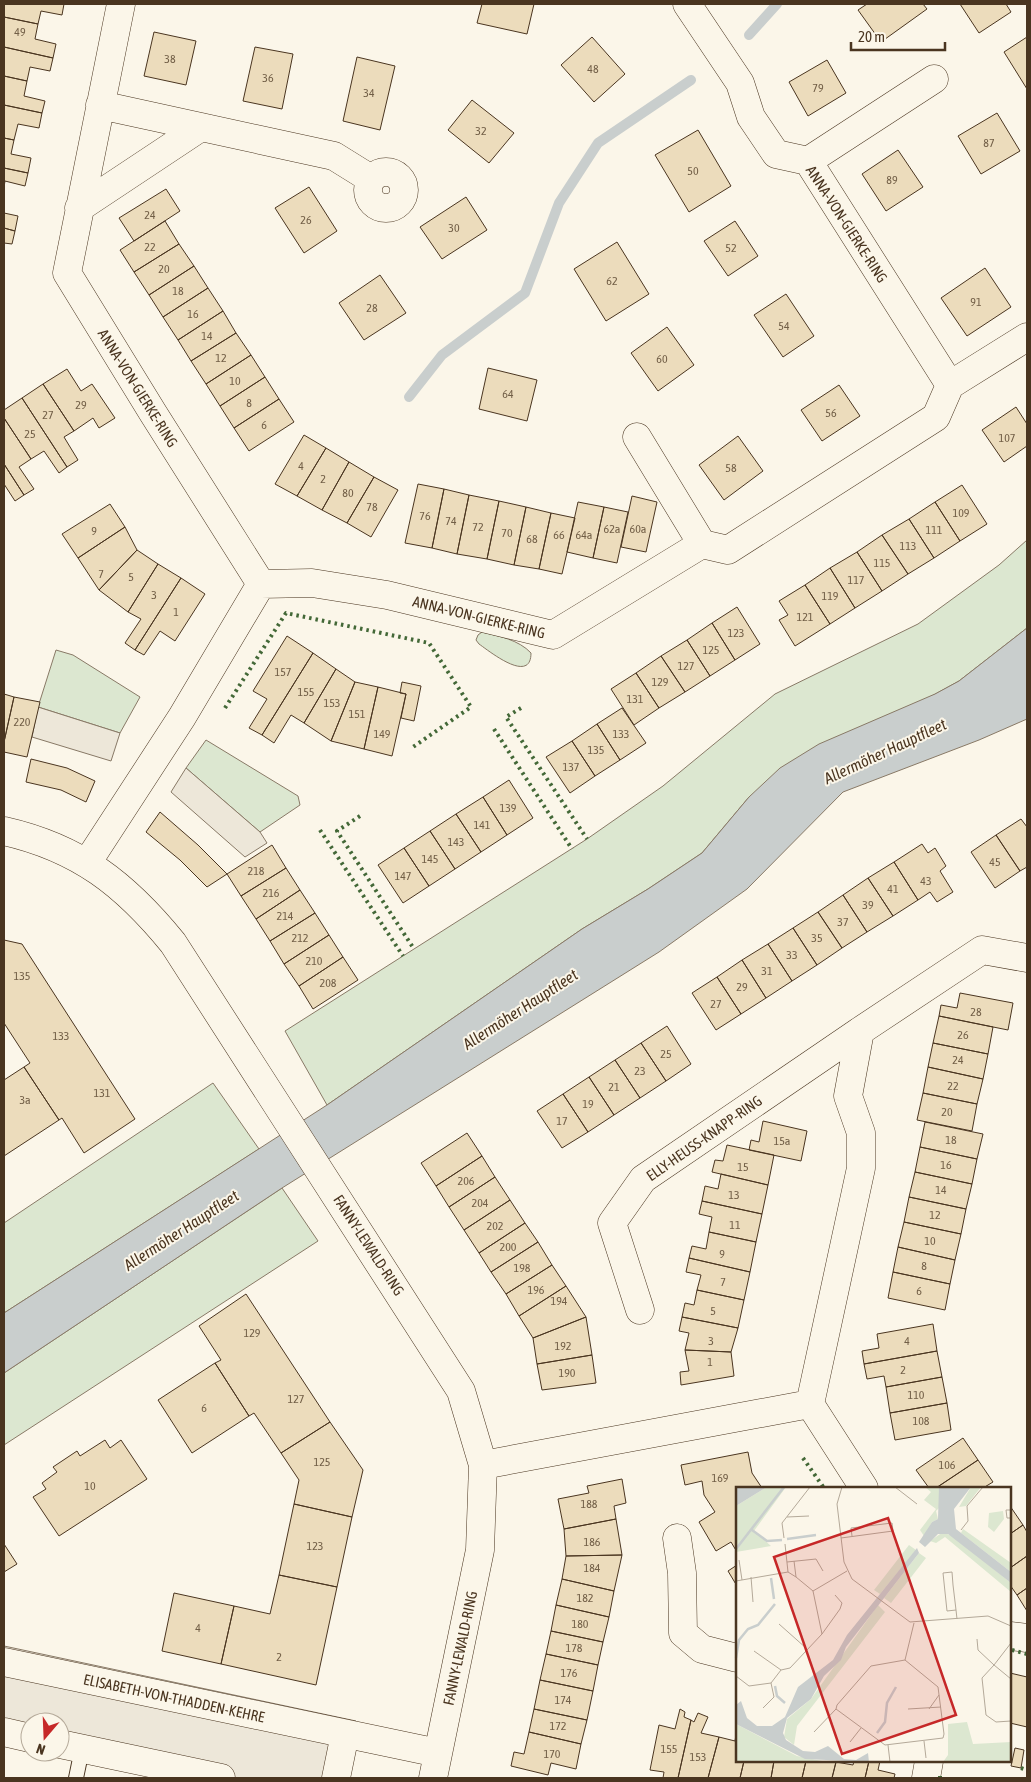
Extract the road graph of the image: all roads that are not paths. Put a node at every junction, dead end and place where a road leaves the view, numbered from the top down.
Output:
1 (121, 4) edge
2 (687, 4) edge
3 (934, 79) dead end
4 (100, 105) junction
5 (201, 127) junction
6 (808, 162) junction
7 (372, 179) dead end
8 (80, 208) junction
9 (1027, 337) edge
10 (950, 385) junction
11 (636, 436) dead end
12 (702, 544) junction
13 (261, 584) junction
14 (4, 831) edge
15 (87, 863) junction
16 (1027, 958) edge
17 (860, 1031) junction
18 (640, 1310) dead end
19 (810, 1404) junction
20 (483, 1465) junction
21 (863, 1487) edge
22 (677, 1538) dead end
23 (1011, 1636) edge
24 (1027, 1638) edge
25 (736, 1658) edge
26 (4, 1662) edge
27 (4, 1732) edge
28 (345, 1734) junction
29 (20, 1736) edge
30 (71, 1747) edge
31 (929, 1762) edge
32 (436, 1765) edge
33 (76, 1778) edge
34 (221, 1778) edge
35 (336, 1778) edge
36 (926, 1778) edge

1 - 4 street, ANNA-VON-GIERKE-RING
2 - 6 street, ANNA-VON-GIERKE-RING
3 - 6 street
4 - 5 street
4 - 8 street, ANNA-VON-GIERKE-RING
5 - 7 street
5 - 8 street
6 - 10 street, ANNA-VON-GIERKE-RING
8 - 13 street, ANNA-VON-GIERKE-RING
9 - 10 street
10 - 12 street
11 - 12 street
12 - 13 street, ANNA-VON-GIERKE-RING
13 - 15 street
14 - 15 street, FANNY-LEWALD-RING
15 - 20 street, FANNY-LEWALD-RING
16 - 17 street, ELLY-HEUSS-KNAPP-RING
17 - 18 street, ELLY-HEUSS-KNAPP-RING
17 - 19 street
19 - 20 street
19 - 21 street
20 - 32 street, FANNY-LEWALD-RING
22 - 25 street
23 - 24 street
26 - 28 street, ELISABETH-VON-THADDEN-KEHRE
27 - 29 street
28 - 32 street, ELISABETH-VON-THADDEN-KEHRE
28 - 35 street
30 - 33 lane
30 - 34 street
31 - 36 street

